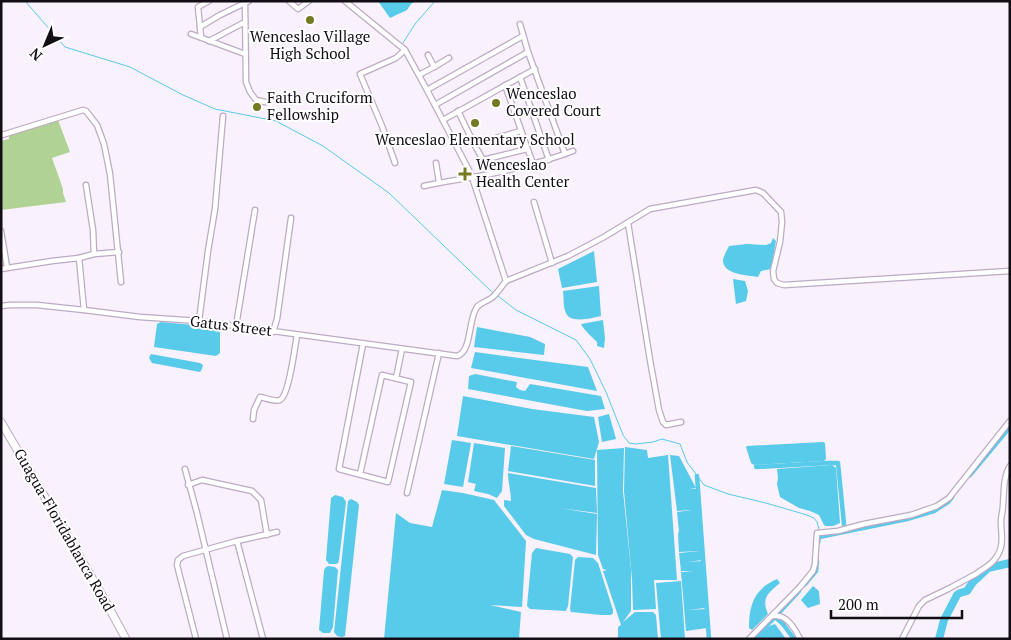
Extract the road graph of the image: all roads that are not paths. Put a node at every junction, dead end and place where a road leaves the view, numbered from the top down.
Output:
1 (209, 1) edge
2 (289, 1) edge
3 (309, 1) edge
4 (345, 1) edge
5 (247, 2) edge
6 (245, 22) junction
7 (520, 24) dead end
8 (200, 27) junction
9 (190, 34) dead end
10 (523, 36) junction
11 (201, 37) junction
12 (209, 41) junction
13 (405, 50) junction
14 (528, 52) junction
15 (245, 54) junction
16 (428, 55) dead end
17 (449, 58) dead end
18 (434, 67) junction
19 (535, 69) junction
20 (419, 75) junction
21 (520, 77) junction
22 (505, 85) junction
23 (428, 90) junction
24 (265, 102) dead end
25 (435, 105) junction
26 (458, 111) junction
27 (223, 116) dead end
28 (443, 120) junction
29 (1, 128) edge
30 (521, 131) junction
31 (2, 136) edge
32 (474, 144) junction
33 (527, 149) junction
34 (573, 151) dead end
35 (565, 154) junction
36 (483, 160) junction
37 (549, 160) junction
38 (395, 163) dead end
39 (436, 163) dead end
40 (533, 164) junction
41 (491, 174) junction
42 (472, 178) junction
43 (439, 182) junction
44 (86, 185) dead end
45 (424, 186) dead end
46 (534, 202) dead end
47 (255, 210) dead end
48 (292, 218) dead end
49 (628, 223) junction
50 (1, 231) edge
51 (118, 252) junction
52 (94, 254) junction
53 (79, 258) junction
54 (552, 263) junction
55 (7, 268) junction
56 (1, 269) edge
57 (1010, 271) edge
58 (121, 282) dead end
59 (506, 282) junction
60 (2, 304) edge
61 (84, 310) junction
62 (199, 322) junction
63 (236, 326) junction
64 (273, 332) junction
65 (297, 335) junction
66 (363, 344) junction
67 (402, 349) junction
68 (439, 353) junction
69 (396, 378) junction
70 (253, 419) dead end
71 (1010, 421) edge
72 (1, 422) edge
73 (681, 422) dead end
74 (1010, 466) edge
75 (185, 469) dead end
76 (360, 474) junction
77 (188, 484) junction
78 (407, 493) dead end
79 (277, 532) dead end
80 (266, 534) junction
81 (237, 541) junction
82 (205, 550) junction
83 (777, 616) junction
84 (126, 639) edge
85 (196, 639) edge
86 (227, 639) edge
87 (263, 639) edge
88 (750, 639) edge
89 (800, 639) edge
90 (902, 639) edge

1 - 8 street
2 - 3 street
4 - 13 street
5 - 6 street
5 - 8 street
6 - 12 street
6 - 15 street
7 - 10 street
8 - 11 street
9 - 11 street
10 - 14 street
10 - 23 street
11 - 12 street
12 - 15 street
13 - 20 street
13 - 38 street
14 - 19 street
14 - 25 street
15 - 24 street
16 - 18 street
17 - 18 street
18 - 20 street
19 - 21 street
19 - 35 street
20 - 23 street
21 - 22 street
21 - 37 street
22 - 26 street
22 - 30 street
23 - 25 street
25 - 28 street
26 - 28 street
26 - 32 street
27 - 62 street
28 - 42 street
29 - 31 street
30 - 32 street
30 - 33 street
31 - 51 street
32 - 36 street
33 - 36 street
33 - 40 street
34 - 35 street
35 - 37 street
36 - 41 street
37 - 40 street
39 - 43 street
40 - 41 street
41 - 42 street
42 - 43 street
42 - 59 street
43 - 45 street
44 - 52 street
46 - 54 street
47 - 63 street
48 - 64 street
49 - 54 street
49 - 57 street
49 - 73 street
50 - 55 street
51 - 52 street
51 - 58 street
52 - 53 street
53 - 55 street
53 - 61 street
54 - 59 street
55 - 56 street
59 - 68 street, Gatus Street
60 - 61 street, Gatus Street
61 - 62 street, Gatus Street
62 - 63 street, Gatus Street
63 - 64 street, Gatus Street
64 - 65 street, Gatus Street
65 - 66 street, Gatus Street
65 - 70 street
66 - 67 street, Gatus Street
66 - 76 street
67 - 68 street, Gatus Street
67 - 69 street
68 - 78 street
69 - 76 street
69 - 76 street
71 - 83 street
72 - 84 main road, Guagua-Floridablanca Road
74 - 90 street
75 - 77 street
77 - 80 street
77 - 82 street
79 - 80 street
80 - 81 street
81 - 82 street
81 - 87 street
82 - 85 street
82 - 86 street
83 - 88 street
83 - 89 street

